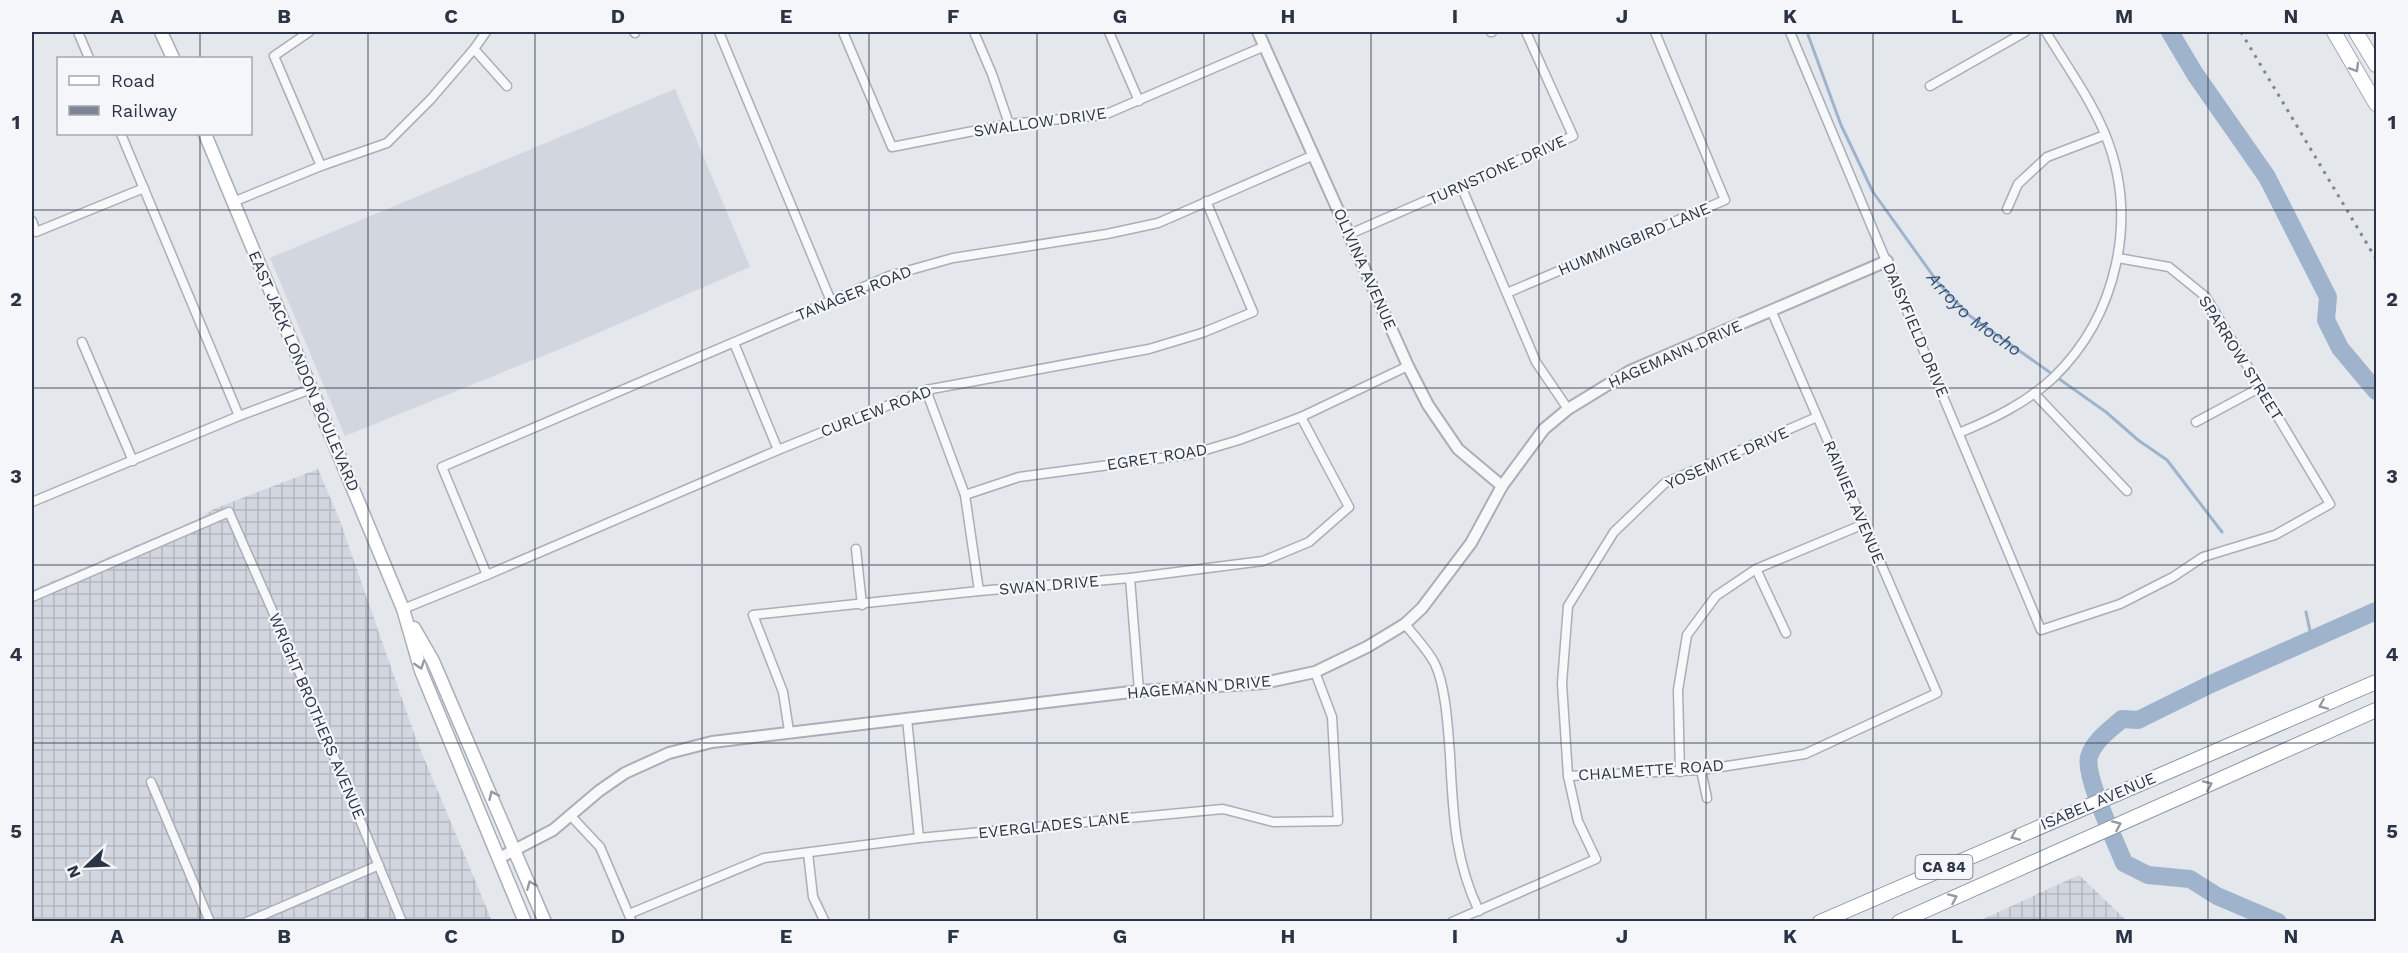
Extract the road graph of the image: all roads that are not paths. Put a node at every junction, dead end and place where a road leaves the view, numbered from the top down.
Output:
1 (78, 32) edge
2 (161, 32) edge
3 (309, 32) edge
4 (486, 32) edge
5 (718, 32) edge
6 (843, 32) edge
7 (974, 32) edge
8 (1109, 32) edge
9 (1258, 32) edge
10 (1526, 32) edge
11 (1655, 32) edge
12 (1790, 32) edge
13 (2025, 32) edge
14 (2046, 32) edge
15 (2334, 32) edge
16 (2356, 32) edge
17 (1264, 46) junction
18 (474, 49) junction
19 (89, 57) edge
20 (173, 57) edge
21 (2376, 65) edge
22 (507, 86) dead end
23 (1930, 86) dead end
24 (1139, 101) junction
25 (2376, 104) edge
26 (1009, 124) junction
27 (121, 135) edge
28 (204, 135) edge
29 (2105, 135) junction
30 (1314, 155) junction
31 (321, 166) junction
32 (1461, 186) junction
33 (144, 188) junction
34 (1206, 201) junction
35 (233, 202) junction
36 (2007, 209) dead end
37 (32, 220) edge
38 (1350, 234) junction
39 (2118, 258) junction
40 (1887, 261) junction
41 (1507, 292) junction
42 (831, 301) junction
43 (1771, 310) junction
44 (82, 342) dead end
45 (734, 343) junction
46 (1408, 366) junction
47 (2261, 387) junction
48 (311, 389) junction
49 (926, 390) junction
50 (2034, 393) junction
51 (1568, 409) junction
52 (239, 416) junction
53 (1301, 417) junction
54 (1817, 417) junction
55 (2196, 422) dead end
56 (1959, 433) junction
57 (778, 450) junction
58 (133, 461) junction
59 (1502, 486) junction
60 (2127, 491) dead end
61 (965, 495) junction
62 (32, 502) edge
63 (1863, 524) junction
64 (856, 549) dead end
65 (1756, 569) junction
66 (488, 576) junction
67 (1130, 578) junction
68 (979, 591) junction
69 (32, 597) edge
70 (862, 605) junction
71 (403, 609) junction
72 (1405, 624) junction
73 (2041, 630) joint
74 (1786, 633) dead end
75 (1315, 672) junction
76 (2376, 682) edge
77 (1140, 691) junction
78 (1937, 693) joint
79 (2376, 710) edge
80 (907, 719) junction
81 (789, 731) junction
82 (1701, 770) junction
83 (1680, 772) junction
84 (1568, 776) junction
85 (151, 782) dead end
86 (1707, 798) dead end
87 (570, 815) junction
88 (919, 838) junction
89 (516, 849) junction
90 (808, 853) junction
91 (499, 858) junction
92 (380, 865) junction
93 (1479, 911) junction
94 (630, 918) edge
95 (210, 921) edge
96 (247, 921) edge
97 (402, 921) edge
98 (525, 921) edge
99 (545, 921) edge
100 (825, 921) edge
101 (1452, 921) edge
102 (1820, 921) edge
103 (1899, 921) edge

1 - 19 street
2 - 20 main road
3 - 31 street
4 - 18 street
5 - 42 street
6 - 26 street, SWALLOW DRIVE
7 - 26 street
8 - 24 street
9 - 17 street, OLIVINA AVENUE
10 - 32 street, TURNSTONE DRIVE
11 - 41 street, HUMMINGBIRD LANE
12 - 40 street, DAISYFIELD DRIVE
13 - 23 street
14 - 29 street
15 -> 25 main road
16 - 21 main road
17 - 24 street, SWALLOW DRIVE
17 - 30 street, OLIVINA AVENUE
18 - 22 street
18 - 31 street
24 - 26 street, SWALLOW DRIVE
27 - 33 street
28 - 35 main road, EAST JACK LONDON BOULEVARD
29 - 36 street
29 - 39 street
30 - 34 street, TANAGER ROAD
30 - 38 street, OLIVINA AVENUE
31 - 35 street
32 - 38 street, TURNSTONE DRIVE
32 - 41 street
33 - 37 street
33 - 52 street
34 - 42 street, TANAGER ROAD
34 - 49 street, CURLEW ROAD
35 - 48 main road, EAST JACK LONDON BOULEVARD
38 - 46 street, OLIVINA AVENUE
39 - 47 street, SPARROW STREET
39 - 50 street
40 - 43 street, HAGEMANN DRIVE
40 - 56 street, DAISYFIELD DRIVE
41 - 51 street
42 - 45 street, TANAGER ROAD
43 - 51 street, HAGEMANN DRIVE
43 - 54 street, RAINIER AVENUE
44 - 58 street
45 - 57 street
45 - 66 street, TANAGER ROAD
46 - 53 street, EGRET ROAD
46 - 59 street, OLIVINA AVENUE
47 - 55 street
47 - 73 street, SPARROW STREET
48 - 52 street
48 - 71 main road, EAST JACK LONDON BOULEVARD
49 - 57 street, CURLEW ROAD
49 - 61 street
50 - 56 street
50 - 60 street
51 - 59 street, HAGEMANN DRIVE
52 - 58 street
53 - 61 street, EGRET ROAD
53 - 67 street, SWAN DRIVE
54 - 63 street, RAINIER AVENUE
54 - 84 street, YOSEMITE DRIVE
56 - 73 street, DAISYFIELD DRIVE
57 - 66 street, CURLEW ROAD
58 - 62 street
59 - 72 street, HAGEMANN DRIVE
61 - 68 street
63 - 65 street
63 - 78 street, RAINIER AVENUE
64 - 70 street
65 - 74 street
65 - 83 street
66 - 71 street, CURLEW ROAD
67 - 68 street, SWAN DRIVE
67 - 77 street
68 - 70 street, SWAN DRIVE
69 - 92 street, WRIGHT BROTHERS AVENUE
70 - 81 street, SWAN DRIVE
89 -> 71 main road, EAST JACK LONDON BOULEVARD
71 -> 91 main road, EAST JACK LONDON BOULEVARD
72 - 75 street, HAGEMANN DRIVE
72 - 93 street
75 - 77 street, HAGEMANN DRIVE
75 - 88 street, EVERGLADES LANE
76 -> 102 main road, ISABEL AVENUE / CA 84
77 - 80 street, HAGEMANN DRIVE
78 - 82 street, CHALMETTE ROAD
103 -> 79 main road, ISABEL AVENUE
80 - 81 street, HAGEMANN DRIVE
80 - 88 street
81 - 87 street, HAGEMANN DRIVE
82 - 83 street, CHALMETTE ROAD
82 - 86 street
83 - 84 street, CHALMETTE ROAD
84 - 93 street, YOSEMITE DRIVE
85 - 95 street
87 - 89 street, HAGEMANN DRIVE
87 - 94 street
88 - 90 street, EVERGLADES LANE
89 - 91 street, HAGEMANN DRIVE
99 -> 89 main road, EAST JACK LONDON BOULEVARD
90 - 94 street, EVERGLADES LANE
90 - 100 street
91 - 98 main road, EAST JACK LONDON BOULEVARD
92 - 96 street
92 - 97 street, WRIGHT BROTHERS AVENUE
93 - 101 street, YOSEMITE DRIVE

